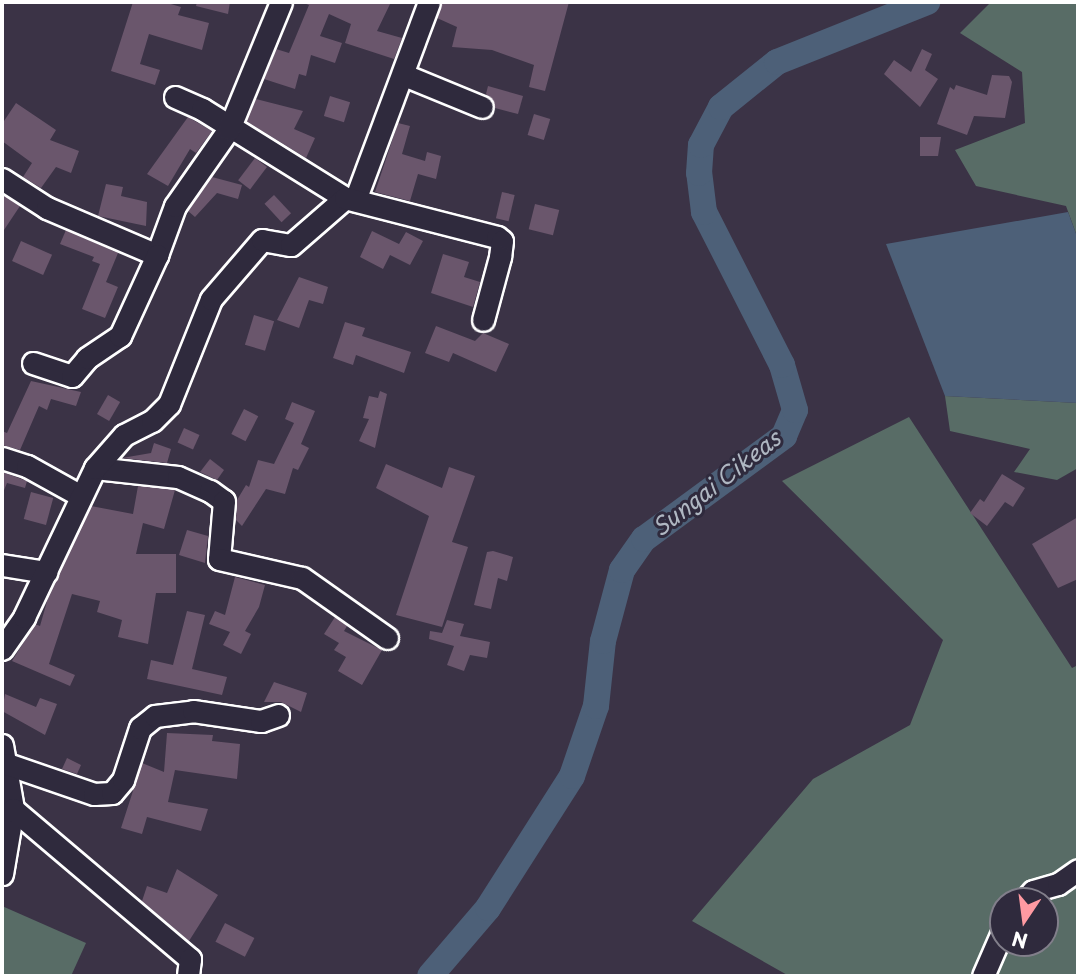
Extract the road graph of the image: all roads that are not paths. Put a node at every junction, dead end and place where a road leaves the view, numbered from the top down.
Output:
1 (281, 2) edge
2 (429, 2) edge
3 (404, 75) junction
4 (175, 97) dead end
5 (482, 107) dead end
6 (229, 129) junction
7 (2, 179) edge
8 (350, 199) junction
9 (157, 255) junction
10 (483, 320) dead end
11 (33, 363) dead end
12 (2, 458) edge
13 (95, 468) junction
14 (79, 495) junction
15 (2, 565) edge
16 (46, 572) junction
17 (387, 638) dead end
18 (2, 649) edge
19 (278, 715) dead end
20 (5, 755) edge
21 (13, 809) junction
22 (1078, 870) edge
23 (2, 874) edge
24 (1047, 887) edge
25 (991, 957) edge
26 (188, 976) edge
27 (983, 976) edge

1 - 6 street
2 - 3 street
3 - 5 street
3 - 8 street
4 - 6 street
6 - 8 street
6 - 9 street
7 - 9 street
8 - 10 street
8 - 13 street
9 - 11 street
12 - 14 street
13 - 14 street
13 - 17 street
14 - 16 street
15 - 16 street
16 - 18 street
19 - 20 street
20 - 21 street
21 - 23 street
21 - 26 street
22 - 24 street
25 - 27 street

